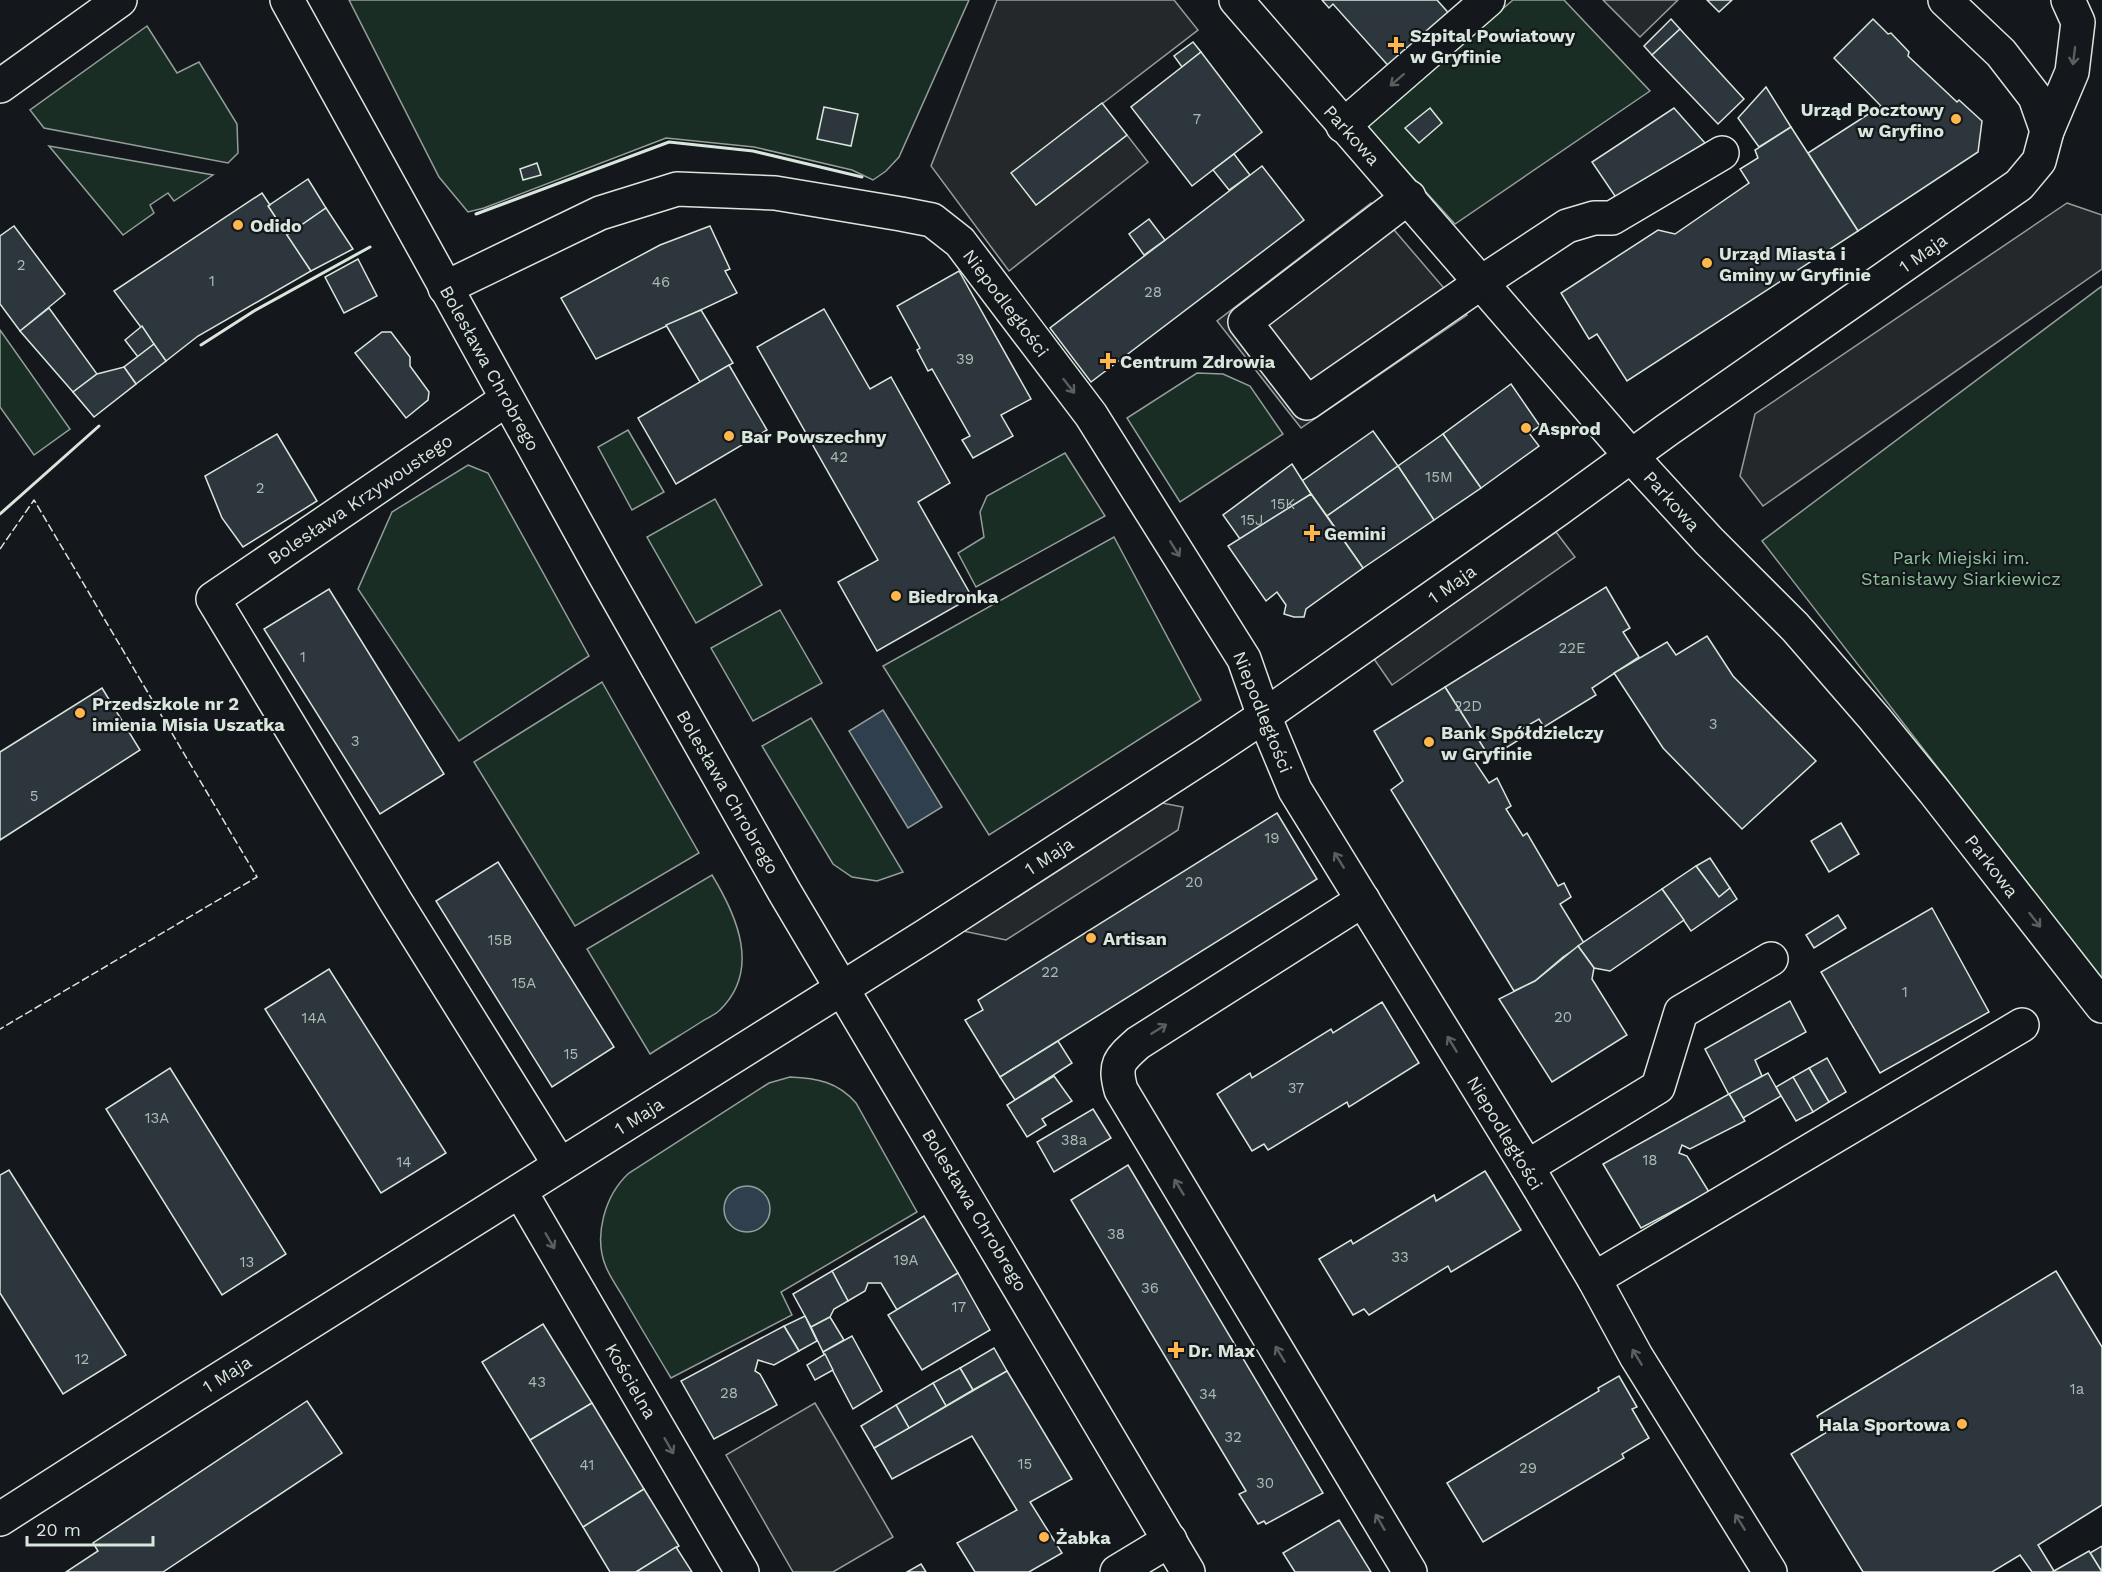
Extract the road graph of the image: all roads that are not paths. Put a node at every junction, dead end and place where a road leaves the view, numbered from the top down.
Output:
1 (120, 0) edge
2 (287, 0) edge
3 (1236, 0) edge
4 (1488, 0) edge
5 (1945, 0) edge
6 (2068, 0) edge
7 (0, 86) edge
8 (1343, 126) junction
9 (2047, 131) junction
10 (1722, 153) dead end
11 (1408, 198) junction
12 (1482, 282) junction
13 (446, 288) junction
14 (507, 399) junction
15 (1631, 456) junction
16 (1264, 716) junction
17 (1363, 900) junction
18 (1771, 959) dead end
19 (843, 988) junction
20 (2102, 1006) edge
21 (2022, 1025) dead end
22 (560, 1165) junction
23 (1527, 1167) junction
24 (520, 1191) junction
25 (1594, 1279) junction
26 (0, 1519) edge
27 (1170, 1540) junction
28 (742, 1572) edge
29 (1117, 1572) edge
30 (1188, 1572) edge
31 (1410, 1572) edge
32 (1770, 1572) edge

1 - 7 street
2 - 13 street, Bolesława Chrobrego
3 - 8 street, Parkowa
4 -> 8 street
5 - 9 street
6 -> 9 street, 1 Maja
8 - 11 street, Parkowa
9 - 15 street, 1 Maja
10 - 12 street
11 - 12 street, Parkowa
11 - 12 street
12 - 15 street, Parkowa
13 - 14 street, Bolesława Chrobrego
13 -> 16 street, Niepodległości
14 - 19 street, Bolesława Chrobrego
14 - 22 street, Bolesława Krzywoustego
15 - 16 street, 1 Maja
15 -> 20 street, Parkowa
17 -> 16 street, Niepodległości
16 - 19 street, 1 Maja
23 -> 17 street, Niepodległości
31 -> 17 street
18 - 23 street
19 - 22 street, 1 Maja
19 - 27 street, Bolesława Chrobrego
21 - 25 street
22 - 24 street, 1 Maja
23 - 25 street, Niepodległości
24 - 26 street, 1 Maja
24 -> 28 street, Kościelna
32 -> 25 street, Niepodległości
27 - 29 street
27 - 30 street, Bolesława Chrobrego

